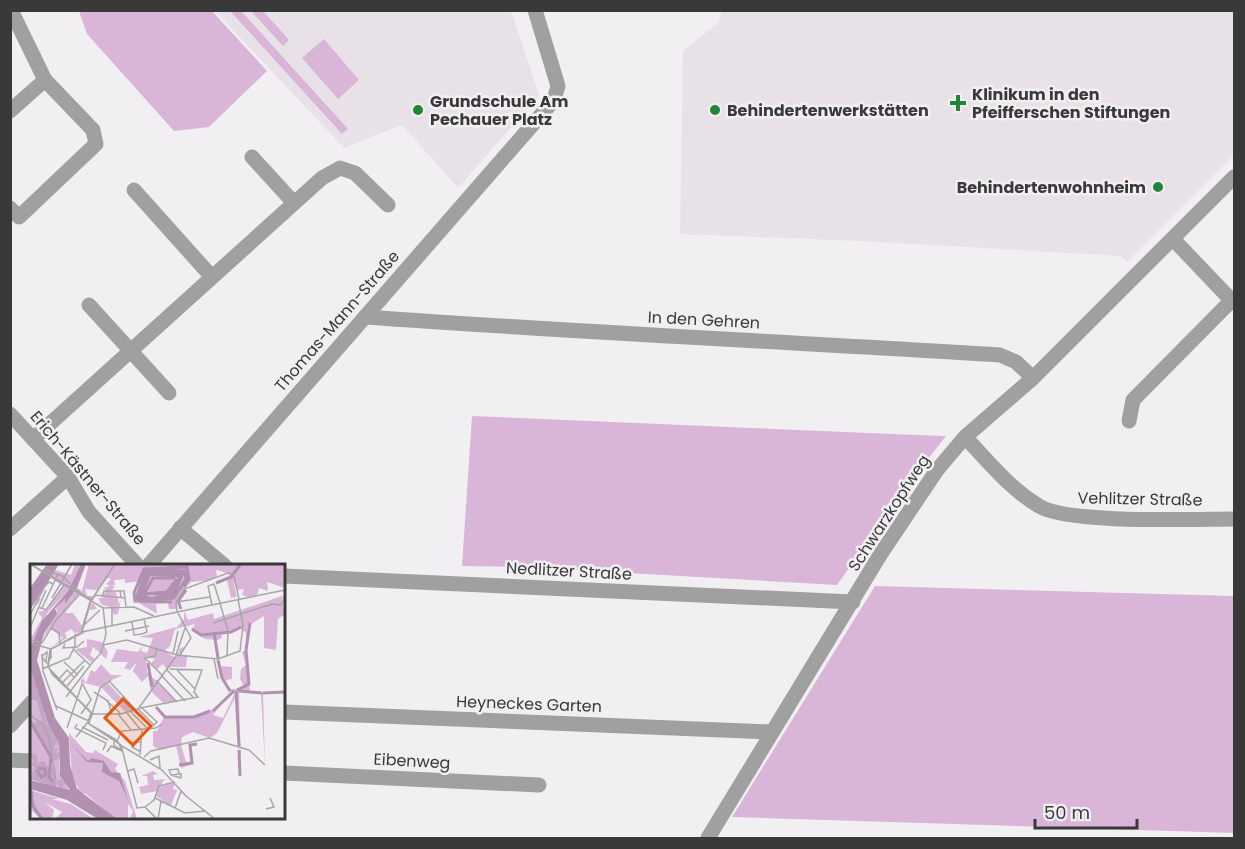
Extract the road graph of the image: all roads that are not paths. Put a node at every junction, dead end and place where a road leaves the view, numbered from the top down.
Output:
1 (11, 10) edge
2 (535, 10) edge
3 (45, 80) junction
4 (10, 111) edge
5 (252, 157) dead end
6 (1234, 177) edge
7 (134, 190) dead end
8 (294, 202) junction
9 (388, 205) dead end
10 (10, 208) edge
11 (1173, 239) junction
12 (212, 276) junction
13 (1234, 301) edge
14 (89, 305) dead end
15 (365, 316) junction
16 (130, 350) junction
17 (1033, 378) junction
18 (169, 393) dead end
19 (10, 414) edge
20 (1129, 422) dead end
21 (965, 437) junction
22 (33, 439) junction
23 (68, 477) junction
24 (1234, 519) edge
25 (180, 528) junction
26 (10, 529) edge
27 (136, 564) edge
28 (150, 564) edge
29 (223, 564) edge
30 (285, 576) edge
31 (853, 603) junction
32 (30, 704) edge
33 (285, 711) edge
34 (10, 726) edge
35 (772, 732) junction
36 (10, 760) edge
37 (30, 761) edge
38 (285, 773) edge
39 (539, 784) dead end
40 (708, 838) edge

1 - 3 street
2 - 15 street, Thomas-Mann-Straße
3 - 4 street
3 - 10 street
5 - 8 street
6 - 11 street, Schwarzkopfweg
7 - 12 street
8 - 9 street
8 - 12 street
11 - 13 street
11 - 17 street, Schwarzkopfweg
12 - 16 street
13 - 20 street
14 - 16 street
15 - 17 street, In den Gehren
15 - 25 street, Thomas-Mann-Straße
16 - 18 street
16 - 22 street
17 - 21 street, Schwarzkopfweg
19 - 22 street, Erich-Kästner-Straße
21 - 24 street, Vehlitzer Straße
21 - 31 street, Schwarzkopfweg
22 - 23 street, Erich-Kästner-Straße
23 - 26 street
23 - 27 street, Erich-Kästner-Straße
25 - 28 street, Thomas-Mann-Straße
25 - 29 street
30 - 31 street, Nedlitzer Straße
31 - 35 street, Schwarzkopfweg
32 - 34 street
33 - 35 street, Heyneckes Garten
35 - 40 street, Schwarzkopfweg
36 - 37 street
38 - 39 street, Eibenweg

